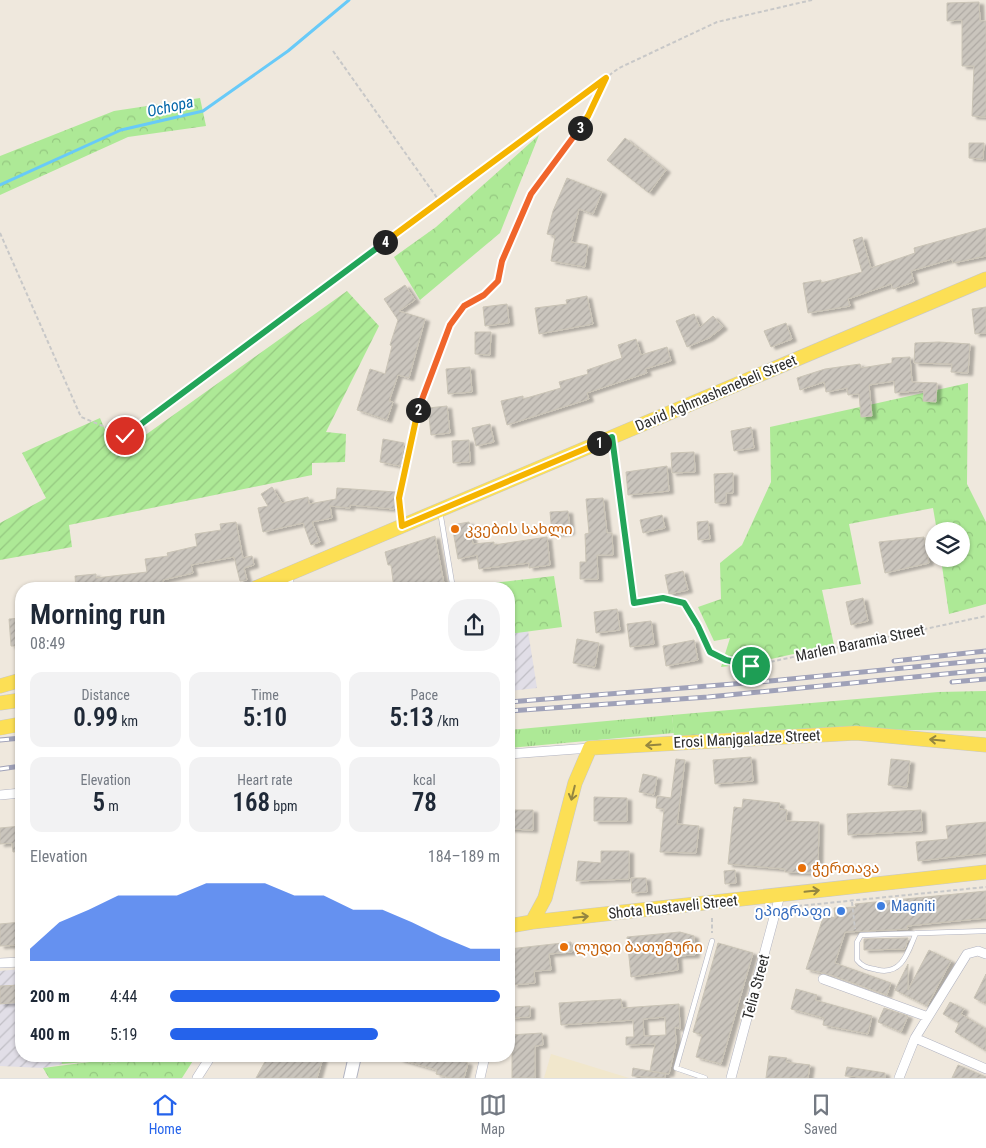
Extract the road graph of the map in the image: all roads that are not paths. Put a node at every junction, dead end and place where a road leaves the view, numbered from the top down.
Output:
1 (531, 194) road end
2 (986, 279) edge
3 (612, 437) junction
4 (440, 510) junction
5 (402, 526) junction
6 (288, 574) junction
7 (269, 582) edge
8 (289, 582) edge
9 (452, 582) edge
10 (634, 603) road end
11 (15, 682) edge
12 (0, 686) edge
13 (15, 701) edge
14 (0, 704) edge
15 (15, 725) edge
16 (0, 728) edge
17 (986, 745) edge
18 (590, 748) junction
19 (515, 754) edge
20 (15, 794) edge
21 (0, 796) edge
22 (986, 872) edge
23 (780, 895) junction
24 (532, 922) junction
25 (515, 925) edge
26 (986, 932) edge
27 (916, 933) junction
28 (712, 941) road end
29 (986, 954) edge
30 (15, 962) edge
31 (0, 963) edge
32 (823, 979) dead end
33 (928, 1017) junction
34 (915, 1038) junction
35 (207, 1062) edge
36 (354, 1062) edge
37 (484, 1062) edge
38 (986, 1069) edge
39 (198, 1078) edge
40 (350, 1078) edge
41 (480, 1078) edge
42 (705, 1078) edge
43 (731, 1078) edge
44 (899, 1078) edge

1 - 5 lane
2 - 3 main road, David Aghmashenebeli Street
3 - 4 main road, David Aghmashenebeli Street
3 - 10 lane
4 - 5 main road, David Aghmashenebeli Street
4 - 9 lane
5 - 6 main road, David Aghmashenebeli Street
6 - 7 main road, David Aghmashenebeli Street
6 - 8 street
11 - 12 main road
13 - 14 main road
15 - 16 main road
17 -> 18 main road, Erosi Manjgaladze Street
18 - 19 street, Erosi Manjgaladze Street
18 -> 24 main road
20 - 21 street
23 -> 22 main road, Shota Rustaveli Street
24 -> 23 main road, Shota Rustaveli Street
23 - 43 street, Telia Street
24 - 25 main road, Shota Rustaveli Street
26 - 27 lane
27 - 27 lane
28 - 42 lane
29 - 33 street
30 - 31 street
32 - 33 street
33 - 34 street
34 - 38 street
34 - 44 street
35 - 39 street
36 - 40 street
37 - 41 street

